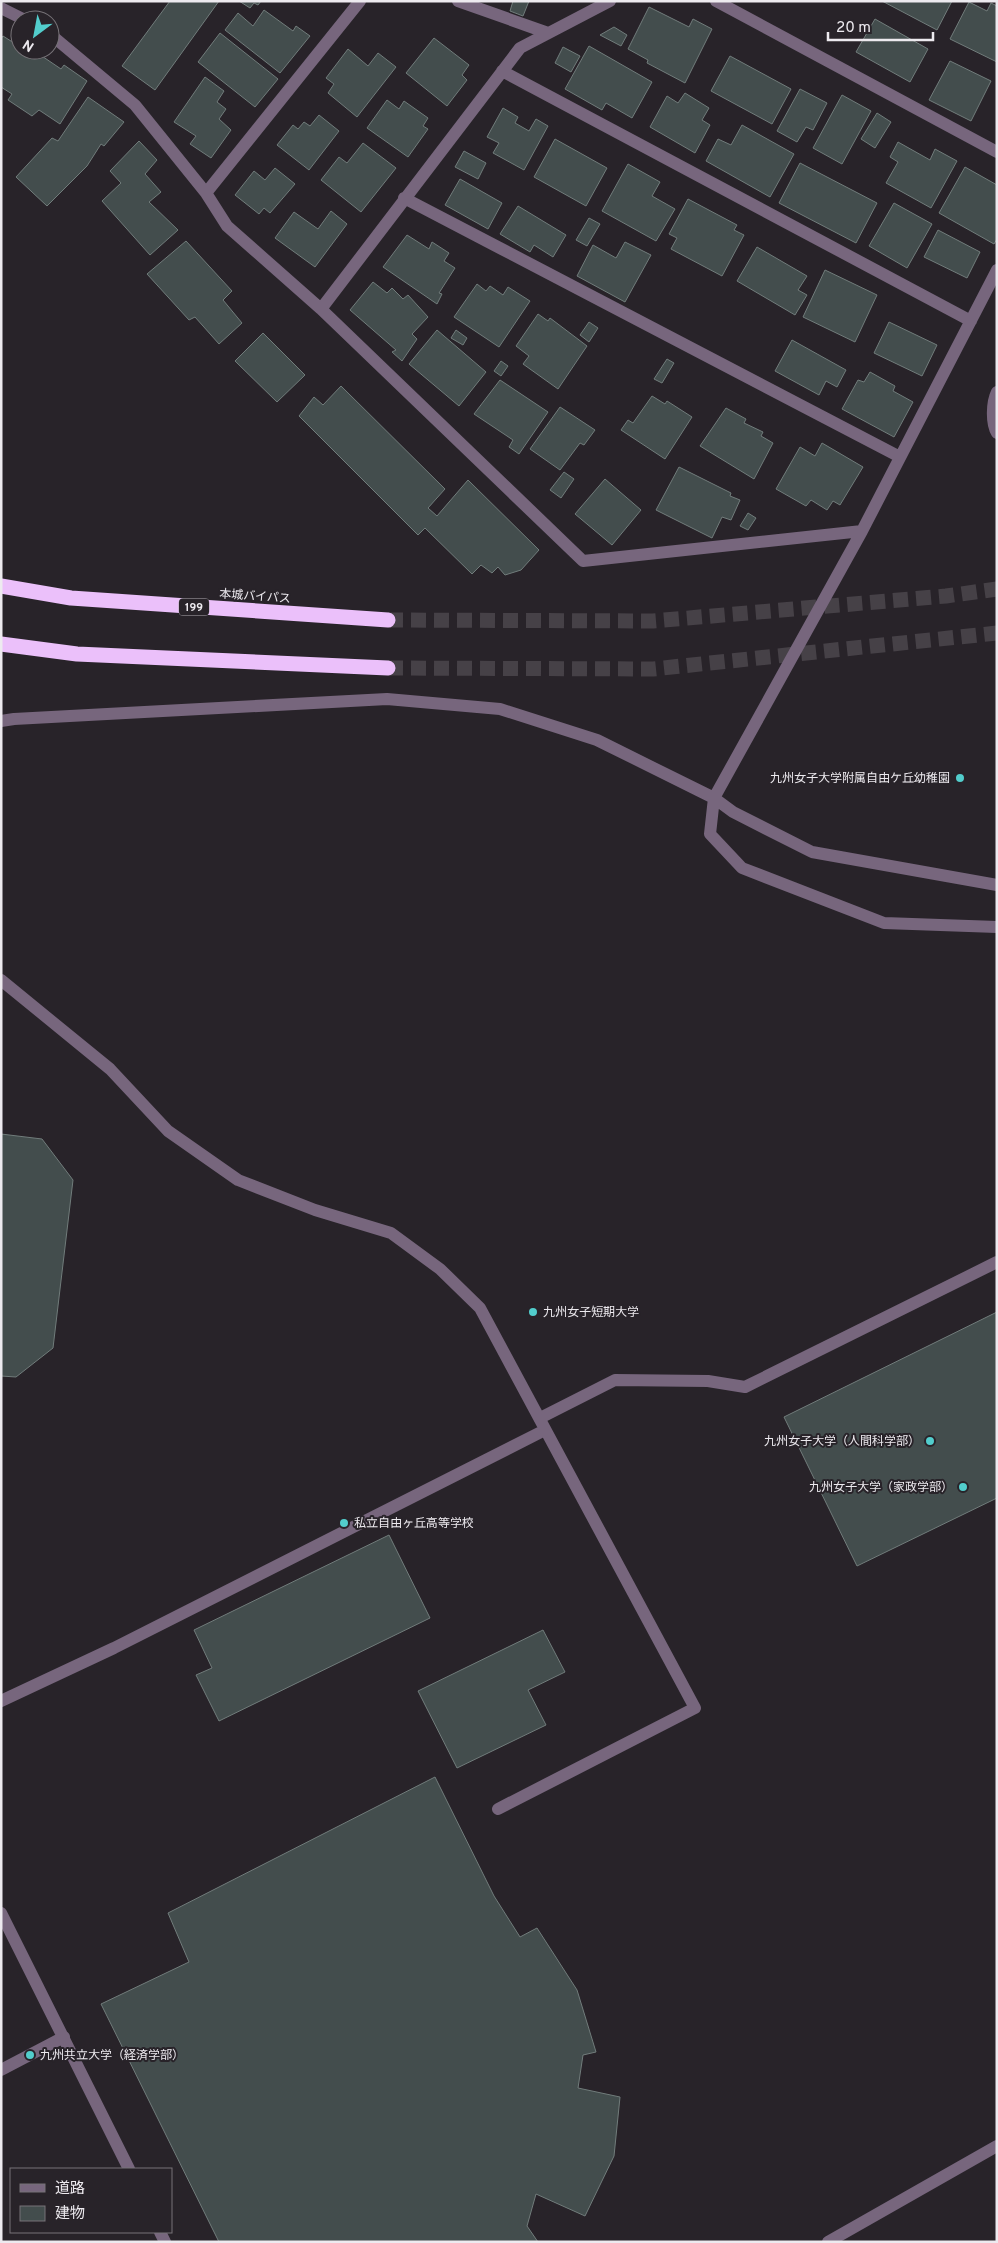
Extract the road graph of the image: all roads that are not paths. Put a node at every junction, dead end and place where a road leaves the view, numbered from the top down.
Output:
1 (360, 1) edge
2 (458, 1) edge
3 (610, 1) edge
4 (716, 1) edge
5 (548, 33) junction
6 (60, 42) edge
7 (502, 71) junction
8 (997, 152) edge
9 (206, 193) junction
10 (404, 198) junction
11 (997, 270) edge
12 (321, 309) junction
13 (971, 321) junction
14 (997, 392) edge
15 (997, 433) edge
16 (900, 457) junction
17 (862, 531) junction
18 (1, 586) edge
19 (388, 620) tunnel mouth
20 (1, 644) edge
21 (388, 668) tunnel mouth
22 (1, 721) edge
23 (714, 798) junction
24 (997, 885) edge
25 (997, 926) edge
26 (1, 980) edge
27 (997, 1262) edge
28 (540, 1418) junction
29 (545, 1430) junction
30 (1, 1701) edge
31 (498, 1808) dead end
32 (1, 1913) edge
33 (64, 2037) junction
34 (1, 2070) edge
35 (997, 2146) edge
36 (129, 2168) edge
37 (828, 2242) edge

1 - 9 street
2 - 5 street
3 - 5 street
4 - 8 street
5 - 7 street
6 - 9 street
7 - 10 street
7 - 13 street
9 - 12 street
10 - 12 street
10 - 16 street
11 - 13 street
12 - 17 street
13 - 16 street
14 - 15 street
16 - 17 street
17 - 23 street
18 - 19 highway, 本城バイパス / 199
20 - 21 highway
22 - 23 street
23 - 24 street
23 - 25 street
26 - 28 street
27 - 28 street
28 - 29 street
29 - 30 street
29 - 31 street
32 - 33 street
33 - 34 street
33 - 36 street
35 - 37 street

